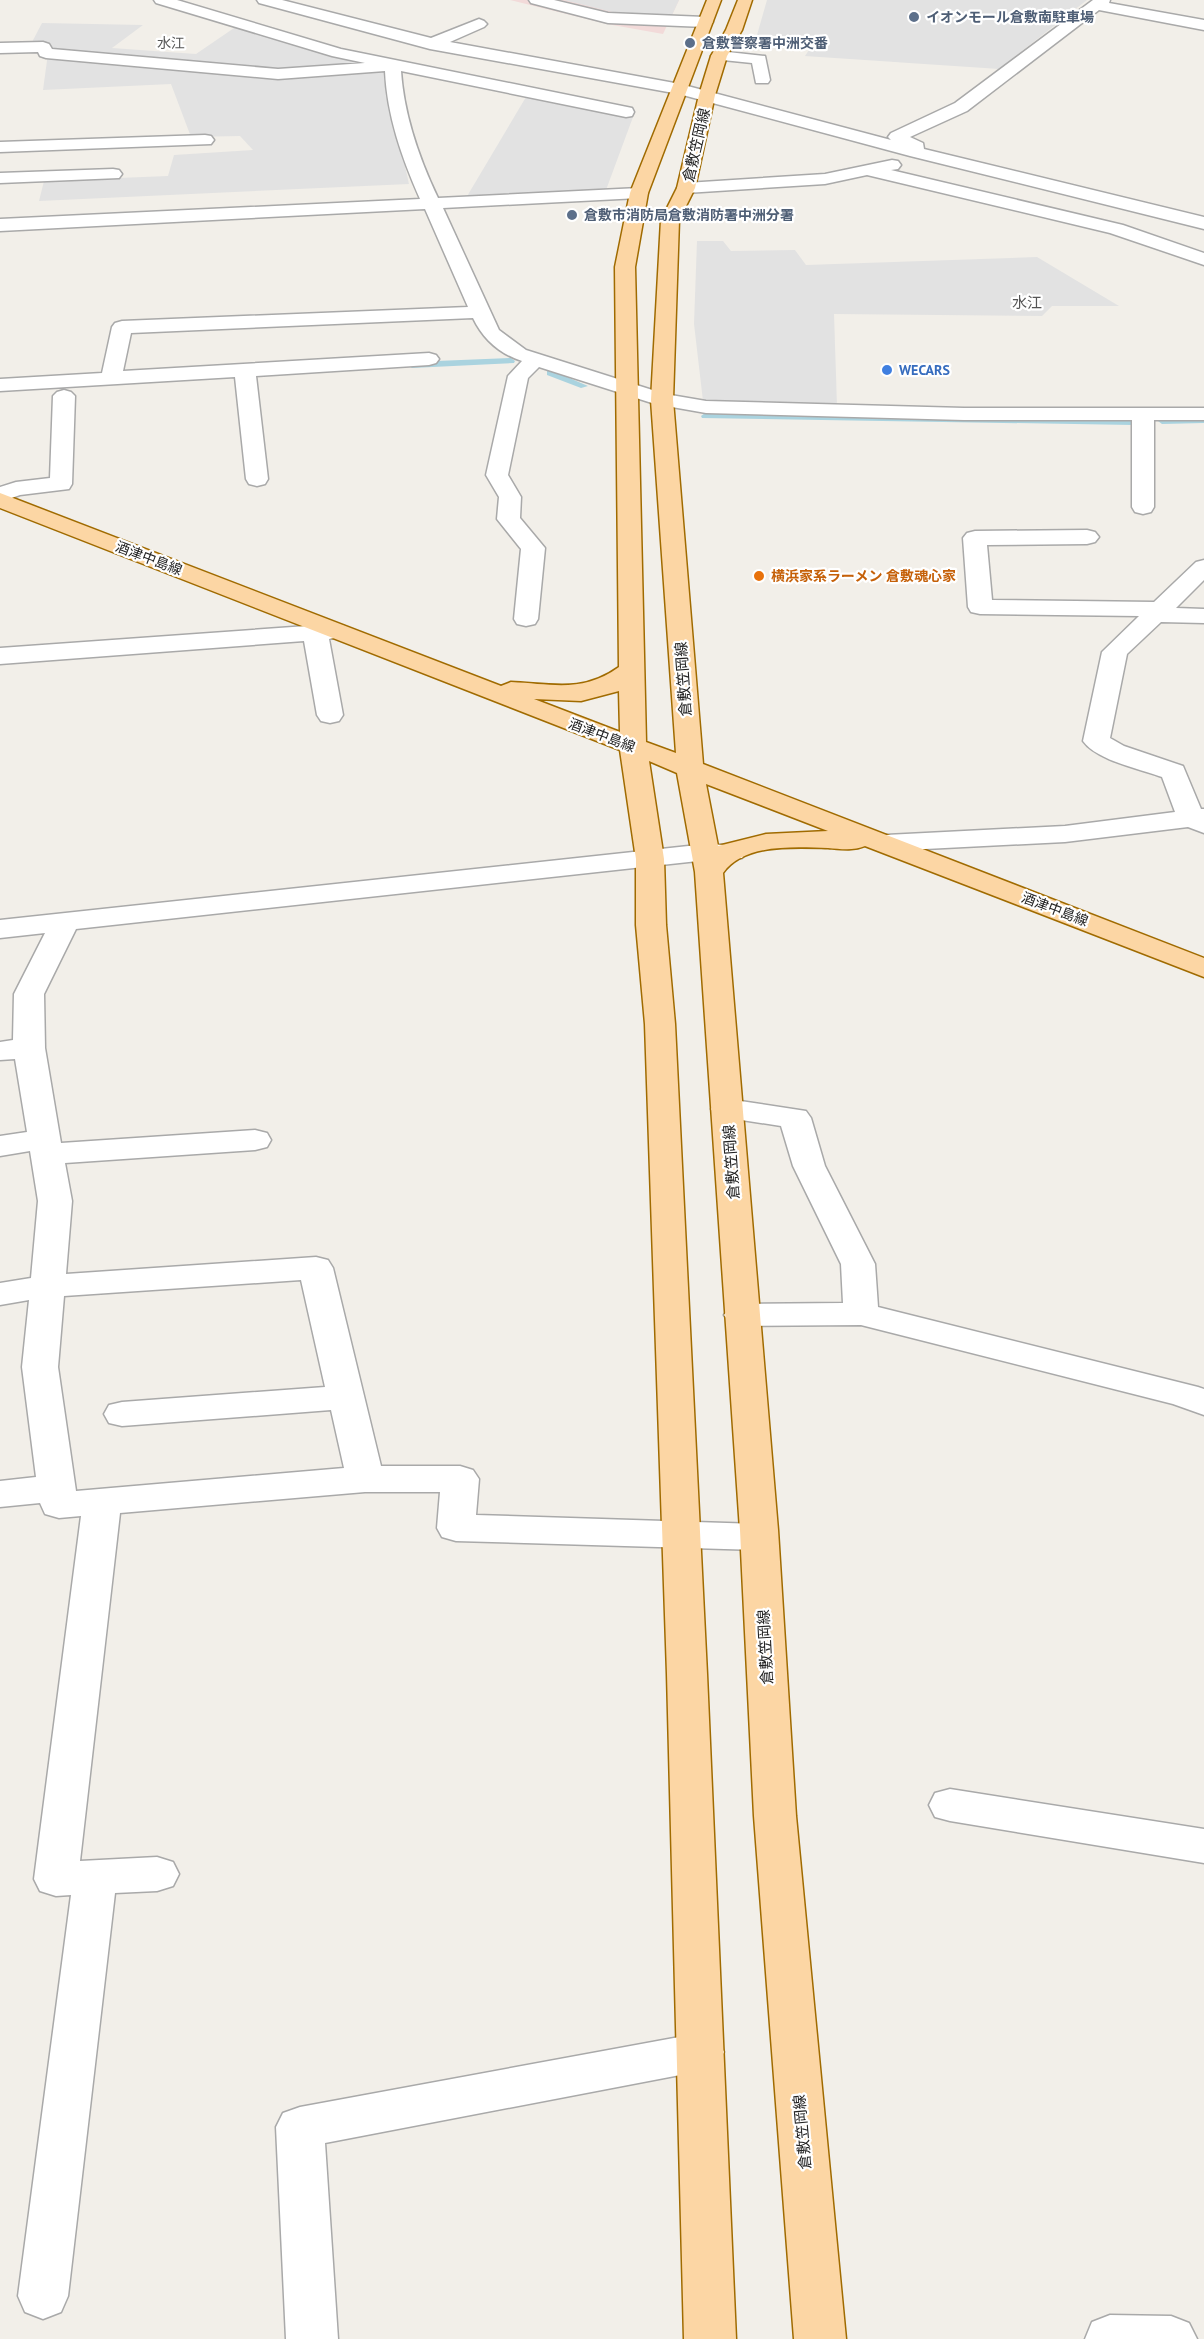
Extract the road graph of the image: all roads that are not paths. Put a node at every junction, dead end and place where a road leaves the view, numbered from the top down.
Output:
1 (161, 0) edge
2 (264, 0) edge
3 (536, 0) edge
4 (714, 0) edge
5 (745, 0) edge
6 (569, 3) edge
7 (1099, 3) edge
8 (705, 22) junction
9 (479, 24) dead end
10 (1204, 25) edge
11 (432, 43) junction
12 (0, 48) edge
13 (719, 56) junction
14 (390, 65) junction
15 (762, 80) dead end
16 (680, 89) junction
17 (707, 95) junction
18 (626, 112) dead end
19 (205, 140) dead end
20 (0, 147) edge
21 (916, 152) junction
22 (871, 171) junction
23 (113, 174) dead end
24 (0, 178) edge
25 (686, 188) junction
26 (639, 193) junction
27 (434, 204) junction
28 (1204, 223) edge
29 (0, 225) edge
30 (1204, 259) edge
31 (482, 312) junction
32 (429, 359) dead end
33 (535, 360) junction
34 (245, 369) junction
35 (111, 378) junction
36 (0, 384) edge
37 (627, 388) junction
38 (64, 396) dead end
39 (662, 400) junction
40 (1143, 414) junction
41 (1204, 414) edge
42 (257, 479) dead end
43 (0, 495) edge
44 (0, 500) edge
45 (1143, 507) dead end
46 (1087, 537) dead end
47 (1204, 567) edge
48 (1158, 611) junction
49 (1204, 616) edge
50 (526, 619) dead end
51 (325, 632) junction
52 (0, 656) edge
53 (632, 670) junction
54 (477, 686) junction
55 (330, 715) dead end
56 (633, 746) junction
57 (690, 768) junction
58 (1200, 820) edge
59 (886, 843) junction
60 (650, 859) junction
61 (716, 859) junction
62 (65, 922) junction
63 (0, 929) edge
64 (1204, 968) edge
65 (15, 1049) edge
66 (727, 1109) junction
67 (255, 1140) dead end
68 (0, 1146) edge
69 (45, 1146) junction
70 (47, 1286) junction
71 (0, 1294) edge
72 (861, 1314) junction
73 (742, 1315) junction
74 (347, 1397) junction
75 (1204, 1403) edge
76 (122, 1414) dead end
77 (365, 1479) junction
78 (57, 1488) junction
79 (0, 1494) edge
80 (102, 1501) junction
81 (681, 1534) junction
82 (758, 1537) junction
83 (950, 1804) dead end
84 (1204, 1846) edge
85 (157, 1874) dead end
86 (95, 1877) junction
87 (701, 2052) junction
88 (43, 2296) dead end
89 (1110, 2338) edge
90 (312, 2339) edge
91 (710, 2339) edge
92 (819, 2339) edge
93 (1171, 2339) edge

1 - 14 street
2 - 11 street
3 - 6 street
4 - 8 main road, 倉敷笠岡線
5 - 13 main road, 倉敷笠岡線
6 - 8 street
7 - 10 street
7 - 21 street
8 - 16 main road, 倉敷笠岡線
9 - 11 street
11 - 14 street
11 - 16 street
12 - 14 street
13 - 15 street
13 - 17 main road, 倉敷笠岡線
14 - 18 street
14 - 27 street
16 - 17 street
16 - 26 main road, 倉敷笠岡線
17 - 21 street
17 - 25 main road, 倉敷笠岡線
19 - 20 street
21 - 22 street
21 - 28 street
22 - 25 street
22 - 30 street
23 - 24 street
25 - 39 main road, 倉敷笠岡線
26 - 27 street
26 - 37 main road, 倉敷笠岡線
27 - 29 street
27 - 31 street
31 - 33 street
31 - 35 street
32 - 34 street
33 - 37 street
33 - 50 street
34 - 35 street
34 - 42 street
35 - 36 street
37 - 39 street
37 - 53 main road, 倉敷笠岡線
38 - 43 street
39 - 40 street
39 - 57 main road, 倉敷笠岡線
40 - 41 street
40 - 45 street
44 - 51 main road, 酒津中島線
46 - 48 street
47 - 48 street
48 - 49 street
48 - 58 street
51 - 52 street
51 - 54 main road, 酒津中島線
51 - 55 street
53 - 54 main road
53 - 56 main road, 倉敷笠岡線
54 - 56 main road, 酒津中島線
56 - 57 main road, 酒津中島線
56 - 60 main road, 倉敷笠岡線
57 - 59 main road, 酒津中島線
57 - 61 main road, 倉敷笠岡線
58 - 59 street
59 - 61 main road
59 - 64 main road, 酒津中島線
60 - 61 street
60 - 62 street
60 - 81 main road, 倉敷笠岡線
61 - 66 main road, 倉敷笠岡線
62 - 63 street
62 - 65 street
65 - 69 street
66 - 72 street
66 - 73 main road, 倉敷笠岡線
67 - 69 street
68 - 69 street
69 - 70 street
70 - 71 street
70 - 74 street
70 - 78 street
72 - 73 street
72 - 75 street
73 - 82 main road, 倉敷笠岡線
74 - 76 street
74 - 77 street
77 - 80 street
77 - 81 street
78 - 79 street
78 - 80 street
80 - 86 street
81 - 82 street
81 - 87 main road, 倉敷笠岡線
82 - 92 main road, 倉敷笠岡線
83 - 84 street
85 - 86 street
86 - 88 street
87 - 90 street
87 - 91 main road, 倉敷笠岡線
89 - 93 street

